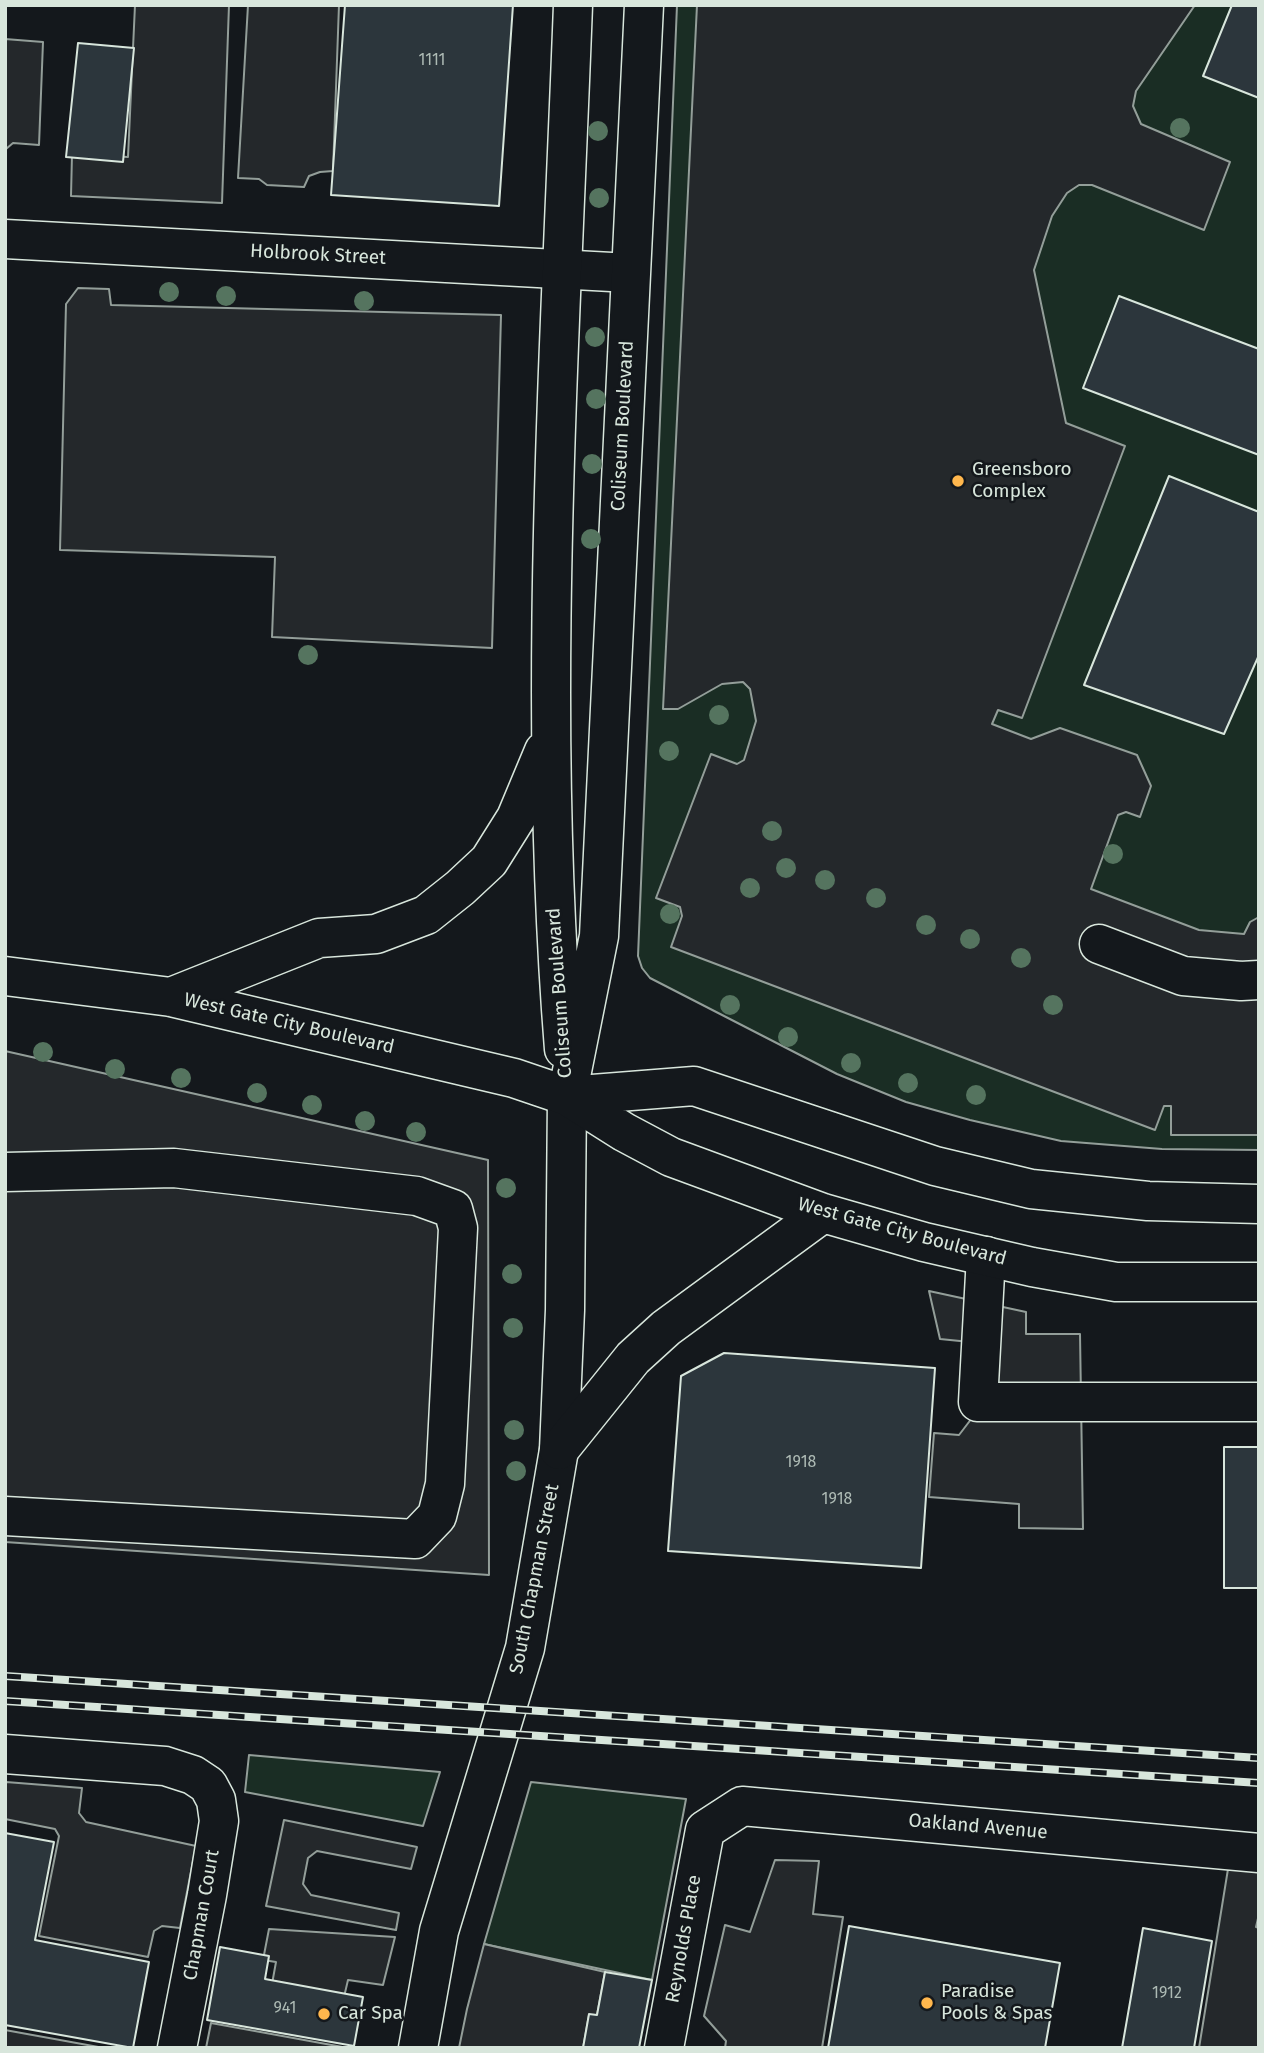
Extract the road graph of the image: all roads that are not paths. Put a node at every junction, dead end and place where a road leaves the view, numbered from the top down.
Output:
1 (573, 5) edge
2 (643, 5) edge
3 (5, 239) edge
4 (562, 268) junction
5 (630, 273) junction
6 (551, 733) junction
7 (1099, 944) dead end
8 (5, 976) edge
9 (1259, 980) edge
10 (171, 997) junction
11 (567, 1096) junction
12 (5, 1172) edge
13 (1259, 1204) edge
14 (823, 1213) junction
15 (986, 1256) junction
16 (1259, 1282) edge
17 (1259, 1402) edge
18 (559, 1451) junction
19 (5, 1516) edge
20 (5, 1754) edge
21 (705, 1830) joint
22 (1259, 1853) edge
23 (177, 2048) edge
24 (418, 2048) edge
25 (664, 2048) edge

1 - 4 main road, Coliseum Boulevard
2 - 5 main road, Coliseum Boulevard
3 - 4 main road, Holbrook Street
4 - 5 main road, Holbrook Street
4 - 6 main road, Coliseum Boulevard
5 - 11 main road, Coliseum Boulevard
6 - 10 main road
6 - 11 main road, Coliseum Boulevard
7 - 9 main road
8 - 10 main road, West Gate City Boulevard
10 - 11 main road, West Gate City Boulevard
11 - 13 main road, West Gate City Boulevard
11 - 14 main road, West Gate City Boulevard
11 - 18 main road, South Chapman Street
12 - 19 main road
14 - 15 main road, West Gate City Boulevard
14 - 18 main road
15 - 16 main road, West Gate City Boulevard
15 - 17 main road
18 - 24 main road, South Chapman Street
20 - 23 main road, Chapman Court
21 - 22 main road, Oakland Avenue
21 - 25 main road, Reynolds Place

